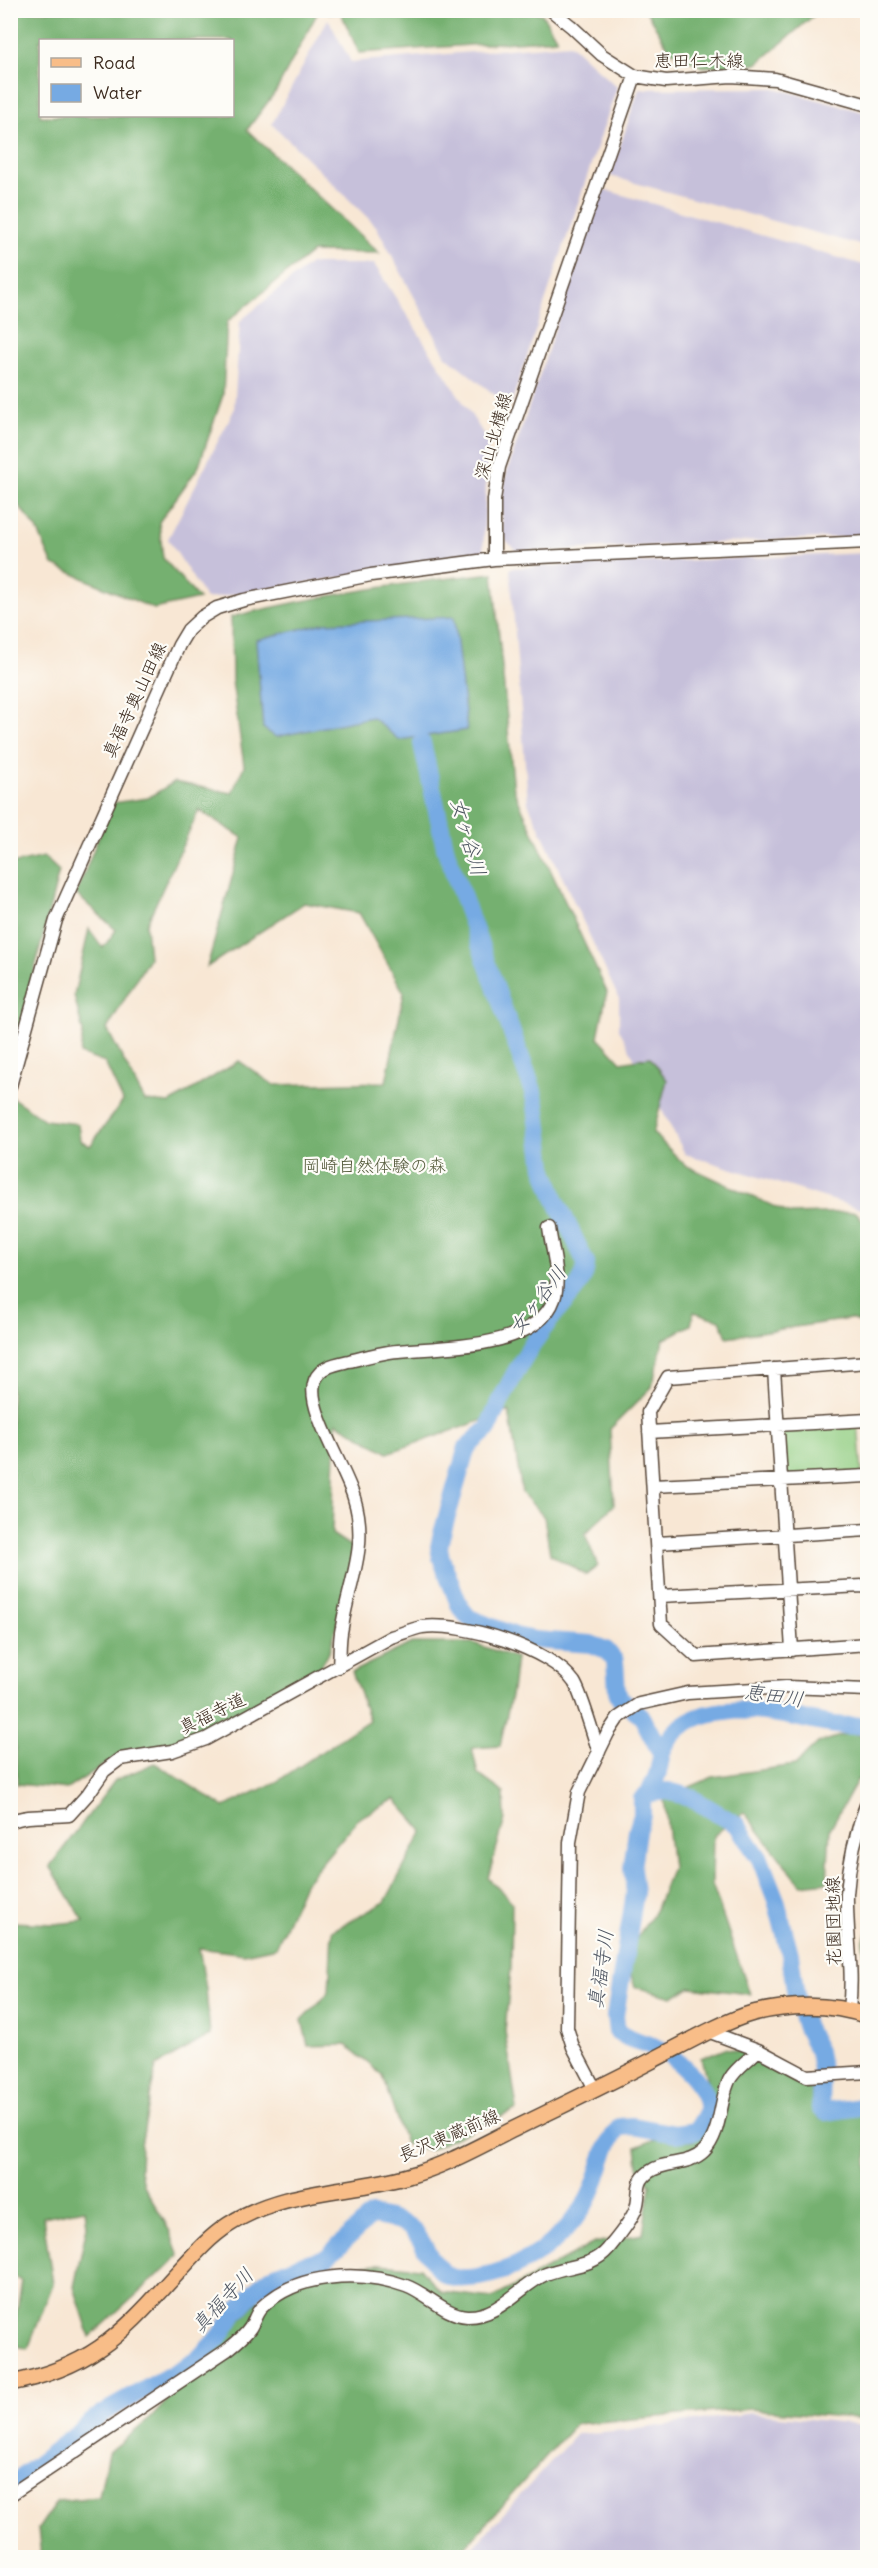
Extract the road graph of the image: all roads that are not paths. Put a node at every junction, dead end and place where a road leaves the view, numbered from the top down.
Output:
1 (551, 10) edge
2 (635, 76) junction
3 (867, 105) edge
4 (867, 542) edge
5 (494, 559) junction
6 (10, 1086) edge
7 (549, 1228) dead end
8 (867, 1362) edge
9 (774, 1369) junction
10 (867, 1420) edge
11 (778, 1424) junction
12 (649, 1432) junction
13 (867, 1476) edge
14 (782, 1481) junction
15 (653, 1486) junction
16 (867, 1530) edge
17 (785, 1535) junction
18 (658, 1543) junction
19 (867, 1588) edge
20 (788, 1590) junction
21 (660, 1596) junction
22 (867, 1644) edge
23 (792, 1650) junction
24 (339, 1667) junction
25 (867, 1690) edge
26 (599, 1752) junction
27 (867, 1800) edge
28 (10, 1822) edge
29 (849, 2009) junction
30 (867, 2016) edge
31 (710, 2032) junction
32 (758, 2050) junction
33 (867, 2072) edge
34 (595, 2089) junction
35 (10, 2383) edge
36 (10, 2495) edge

1 - 2 street, 恵田仁木線
2 - 3 street, 恵田仁木線
2 - 5 street, 深山北横線
4 - 5 street
5 - 6 street, 真福寺奥山田線
7 - 24 street
8 - 9 street
9 - 11 street
9 - 12 street
10 - 11 street
11 - 12 street
11 - 14 street
12 - 15 street
13 - 14 street
14 - 15 street
14 - 17 street
15 - 18 street
16 - 17 street
17 - 18 street
17 - 20 street
18 - 21 street
19 - 20 street
20 - 21 street
20 - 23 street
21 - 23 street
22 - 23 street
24 - 26 street, 真福寺道
24 - 28 street, 真福寺道
25 - 26 street
26 - 34 street
27 - 29 street, 花園団地線
29 - 30 main road, 長沢東蔵前線
29 - 31 main road, 長沢東蔵前線
31 - 32 street
31 - 34 main road, 長沢東蔵前線
32 - 33 street
32 - 36 street
34 - 35 main road, 長沢東蔵前線

